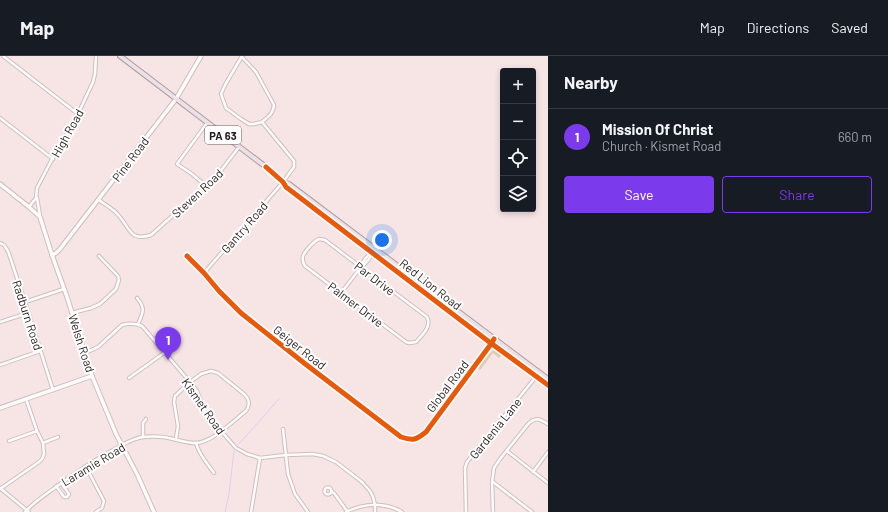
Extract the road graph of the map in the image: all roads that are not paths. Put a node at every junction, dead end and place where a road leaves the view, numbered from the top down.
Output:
1 (3, 56) edge
2 (96, 56) edge
3 (120, 56) edge
4 (201, 56) edge
5 (242, 56) edge
6 (176, 99) junction
7 (78, 114) junction
8 (0, 118) edge
9 (207, 122) junction
10 (262, 122) junction
11 (239, 147) junction
12 (53, 159) junction
13 (283, 182) junction
14 (0, 184) edge
15 (206, 186) junction
16 (37, 195) junction
17 (99, 200) junction
18 (29, 207) junction
19 (40, 217) junction
20 (319, 239) joint
21 (0, 243) edge
22 (373, 250) junction
23 (52, 255) junction
24 (99, 256) dead end
25 (187, 256) dead end
26 (361, 268) junction
27 (204, 273) junction
28 (64, 289) junction
29 (341, 294) junction
30 (137, 298) dead end
31 (25, 302) junction
32 (28, 313) junction
33 (72, 314) junction
34 (0, 322) edge
35 (138, 324) junction
36 (165, 331) dead end
37 (494, 339) junction
38 (154, 340) junction
39 (412, 343) joint
40 (491, 344) junction
41 (40, 351) junction
42 (85, 353) junction
43 (164, 353) junction
44 (0, 366) edge
45 (538, 375) junction
46 (92, 376) junction
47 (129, 378) dead end
48 (548, 379) edge
49 (190, 382) junction
50 (548, 385) edge
51 (53, 390) junction
52 (26, 399) junction
53 (0, 408) edge
54 (146, 420) dead end
55 (548, 424) edge
56 (283, 429) dead end
57 (37, 431) junction
58 (221, 431) junction
59 (58, 437) dead end
60 (143, 437) junction
61 (176, 439) junction
62 (411, 440) joint
63 (9, 441) dead end
64 (43, 443) junction
65 (196, 443) junction
66 (122, 445) junction
67 (507, 451) junction
68 (548, 452) edge
69 (286, 455) junction
70 (260, 458) junction
71 (86, 466) junction
72 (533, 472) junction
73 (214, 473) dead end
74 (492, 482) junction
75 (61, 483) junction
76 (548, 483) edge
77 (56, 486) junction
78 (0, 488) edge
79 (332, 492) dead end
80 (375, 504) junction
81 (26, 511) edge
82 (96, 512) edge
83 (152, 512) edge
84 (251, 512) edge
85 (308, 512) edge
86 (346, 512) edge
87 (375, 512) edge
88 (402, 512) edge
89 (466, 512) edge
90 (493, 512) edge
91 (532, 512) edge

1 - 7 street
2 - 7 street, High Road
3 - 6 main road, Red Lion Road / PA 63
4 - 6 main road, Pine Road
5 - 10 street
5 - 10 street
6 - 9 main road, Red Lion Road / PA 63
6 - 17 main road, Pine Road
7 - 12 street, High Road
8 - 12 street
9 - 11 main road, Red Lion Road / PA 63
9 - 15 street
10 - 13 street, Gantry Road
11 - 13 main road, Red Lion Road / PA 63
11 - 15 street, Steven Road
12 - 16 street, High Road
13 - 22 main road, Red Lion Road / PA 63
13 - 27 street, Gantry Road
14 - 18 main road
15 - 17 street, Steven Road
16 - 18 street, High Road
16 - 19 street
17 - 23 main road, Pine Road
18 - 19 main road
19 - 23 main road, Welsh Road
20 - 26 street, Par Drive
20 - 29 street, Palmer Drive
21 - 31 street, Radburn Road
22 - 26 street
22 - 37 main road, Red Lion Road / PA 63
22 - 40 main road, Red Lion Road / PA 63
23 - 28 main road, Welsh Road
24 - 33 street
25 - 27 street, Geiger Road
26 - 29 street
26 - 39 street, Par Drive
27 - 62 street, Geiger Road
28 - 31 street
28 - 33 main road, Welsh Road
29 - 39 street, Palmer Drive
30 - 35 street
31 - 32 street, Radburn Road
32 - 34 street
32 - 41 street, Radburn Road
33 - 42 main road, Welsh Road
35 - 38 street, Kismet Road
35 - 42 street
36 - 38 street
37 - 40 street, Global Road
37 - 45 main road, Red Lion Road / PA 63
38 - 43 street, Kismet Road
40 - 45 main road, Red Lion Road / PA 63
40 - 62 street, Global Road
41 - 44 street
41 - 51 street, Radburn Road
42 - 46 main road, Welsh Road
43 - 47 street
43 - 49 street, Kismet Road
45 - 48 main road, Red Lion Road / PA 63
45 - 50 main road, Red Lion Road / PA 63
45 - 89 street, Gardenia Lane
46 - 51 main road
46 - 66 main road, Welsh Road
49 - 58 street, Kismet Road
49 - 58 street
49 - 61 street
51 - 52 main road
52 - 53 main road
52 - 57 street
54 - 60 street
55 - 67 street
56 - 69 street
57 - 63 street
57 - 64 street
58 - 65 street
58 - 70 street, Kismet Road
59 - 64 street
60 - 61 street, Laramie Road
60 - 66 street, Laramie Road
61 - 65 street, Laramie Road
64 - 78 street
65 - 73 street
66 - 71 street, Laramie Road
66 - 83 main road, Welsh Road
67 - 72 street
67 - 74 street
68 - 72 street
69 - 70 street, Kismet Road
69 - 80 street, Kismet Road
69 - 85 street
70 - 84 street
71 - 75 street, Laramie Road
71 - 82 street
72 - 76 street
74 - 90 street
74 - 91 street
75 - 77 street, Laramie Road
75 - 77 street
77 - 81 street, Laramie Road
78 - 81 street
79 - 86 street
80 - 86 street
80 - 87 street
80 - 88 street

